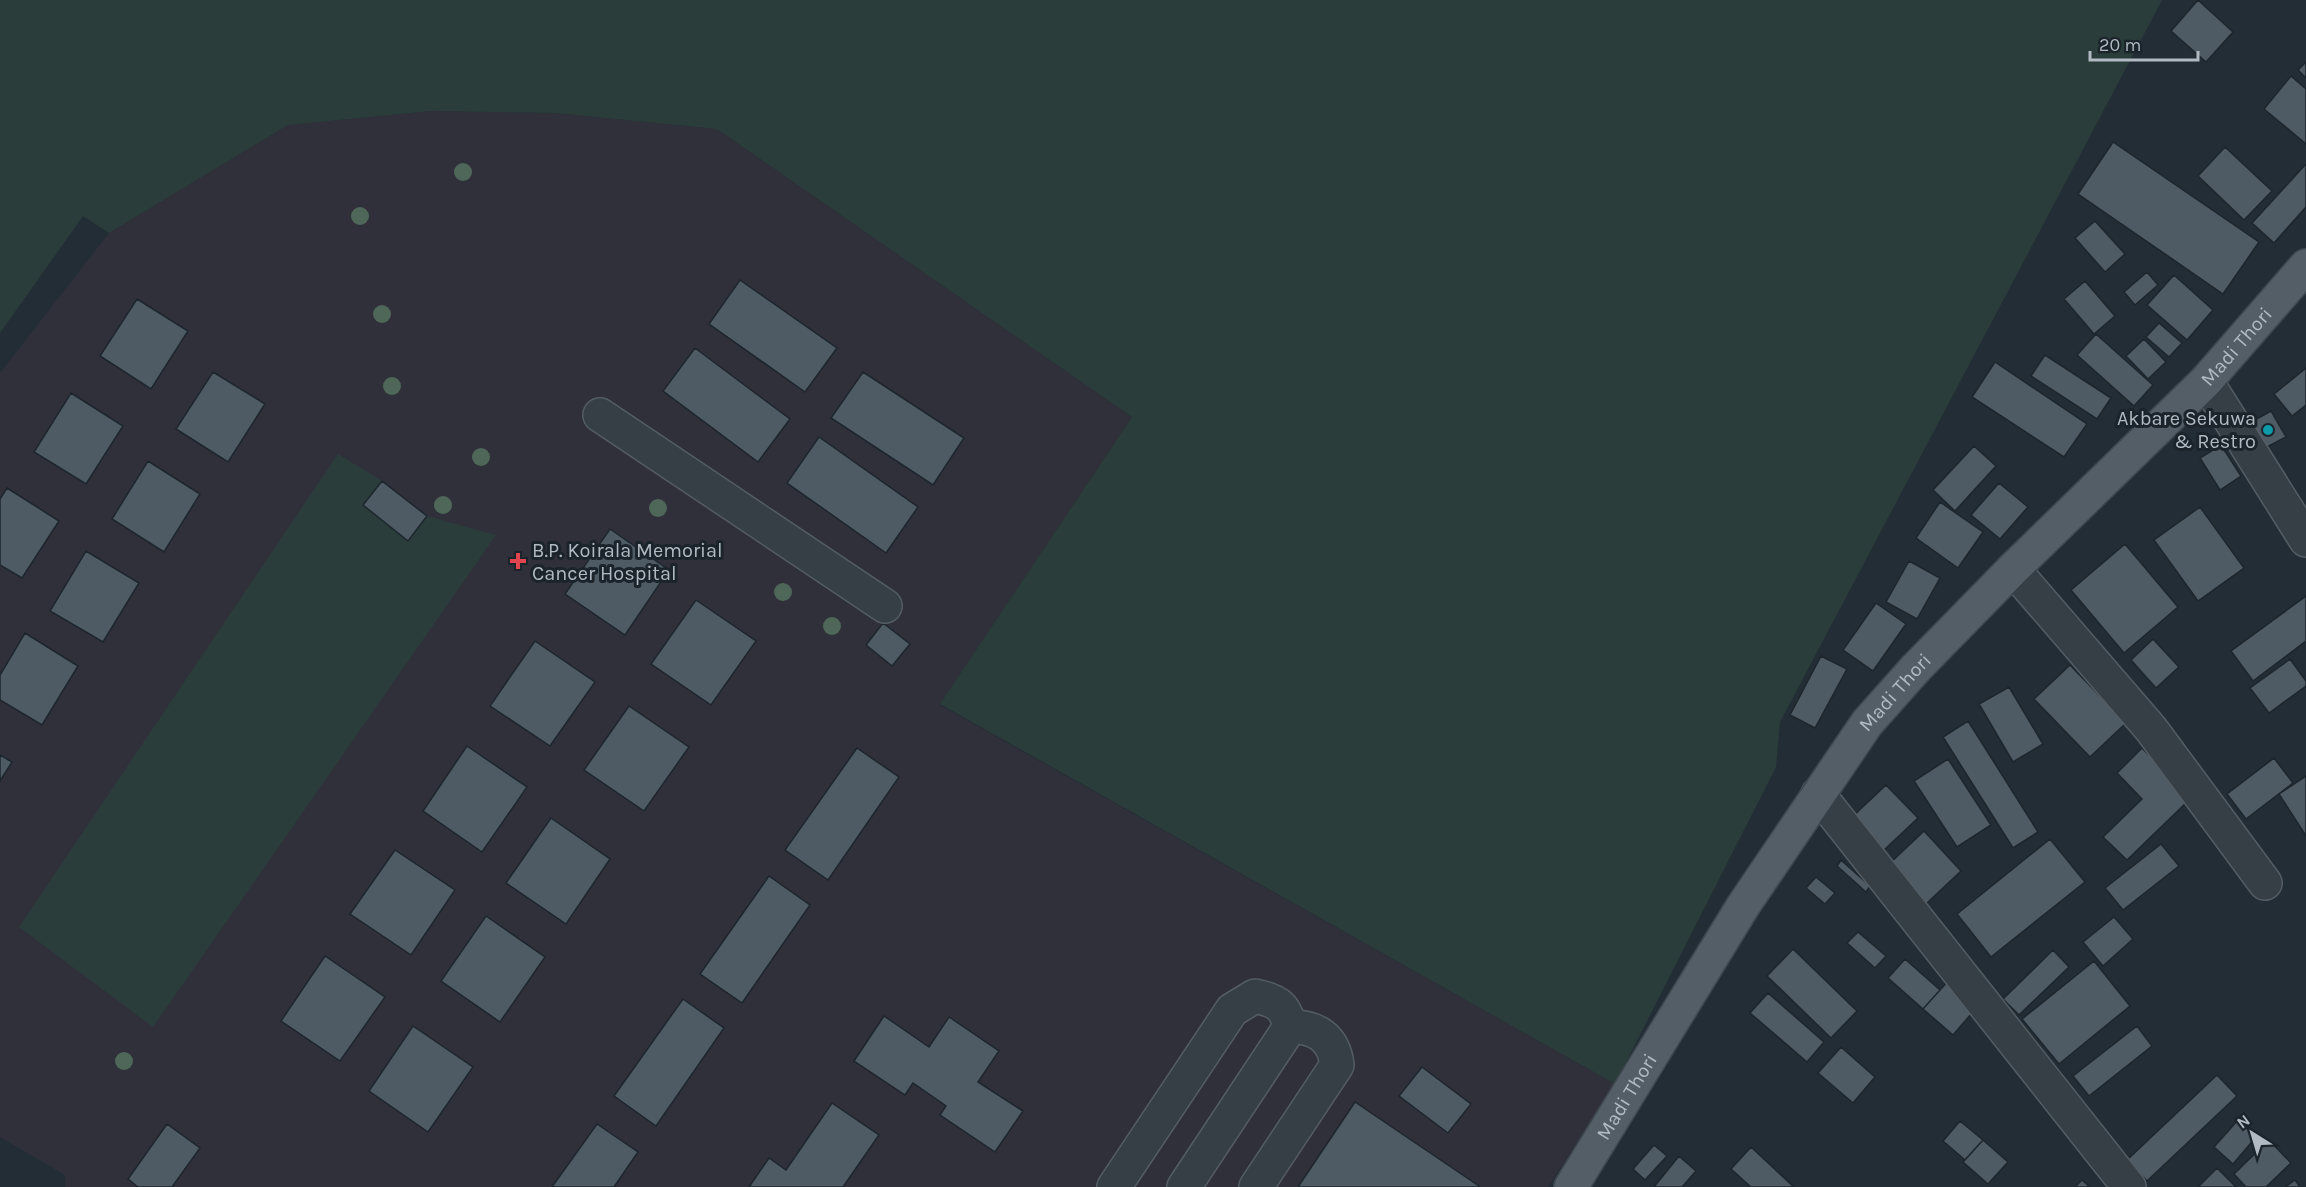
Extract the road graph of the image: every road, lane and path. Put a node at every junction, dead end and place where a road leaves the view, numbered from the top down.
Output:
1 (2306, 266) edge
2 (2206, 381) junction
3 (600, 415) dead end
4 (2306, 540) edge
5 (2013, 569) junction
6 (885, 606) dead end
7 (1818, 794) junction
8 (2265, 884) dead end
9 (1290, 1027) junction
10 (1114, 1187) edge
11 (1184, 1187) edge
12 (1256, 1187) edge
13 (1571, 1187) edge
14 (2129, 1187) edge

1 - 2 main road, Madi Thori
2 - 4 lane
2 - 5 main road, Madi Thori
3 - 6 lane
5 - 7 main road, Madi Thori
5 - 8 lane
7 - 13 main road, Madi Thori
7 - 14 lane
9 - 10 lane
9 - 11 lane
9 - 12 lane

